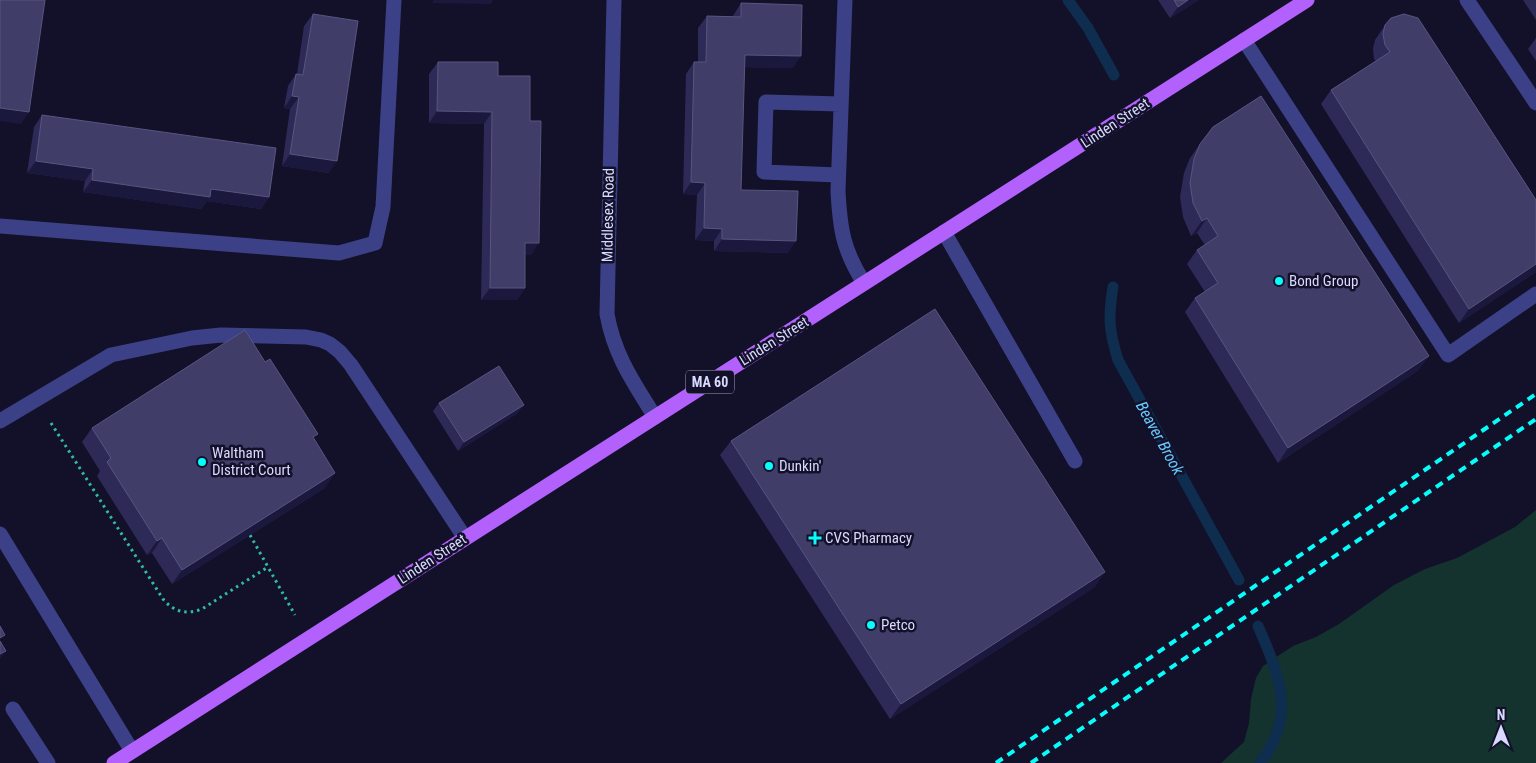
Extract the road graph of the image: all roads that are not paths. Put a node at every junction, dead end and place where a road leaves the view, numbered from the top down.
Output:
1 (394, 0) edge
2 (614, 0) edge
3 (845, 0) edge
4 (1307, 0) edge
5 (1467, 0) edge
6 (1244, 40) junction
7 (1536, 103) edge
8 (841, 104) junction
9 (838, 175) junction
10 (0, 226) edge
11 (944, 232) junction
12 (864, 284) junction
13 (1536, 294) edge
14 (656, 417) junction
15 (0, 421) edge
16 (1075, 461) dead end
17 (0, 534) edge
18 (465, 538) junction
19 (13, 710) dead end
20 (132, 751) junction
21 (48, 763) edge
22 (114, 763) edge

1 - 10 street
2 - 14 street, Middlesex Road
3 - 8 street
4 - 6 main road, Linden Street / MA 60
5 - 7 street
6 - 11 main road, Linden Street / MA 60
6 - 13 street
8 - 9 street
8 - 9 street
9 - 12 street
11 - 12 main road, Linden Street / MA 60
11 - 16 street
12 - 14 main road, Linden Street / MA 60
14 - 18 main road, Linden Street / MA 60
15 - 18 street
17 - 20 street
18 - 20 main road, Linden Street / MA 60
19 - 21 street
20 - 22 main road, Linden Street / MA 60

